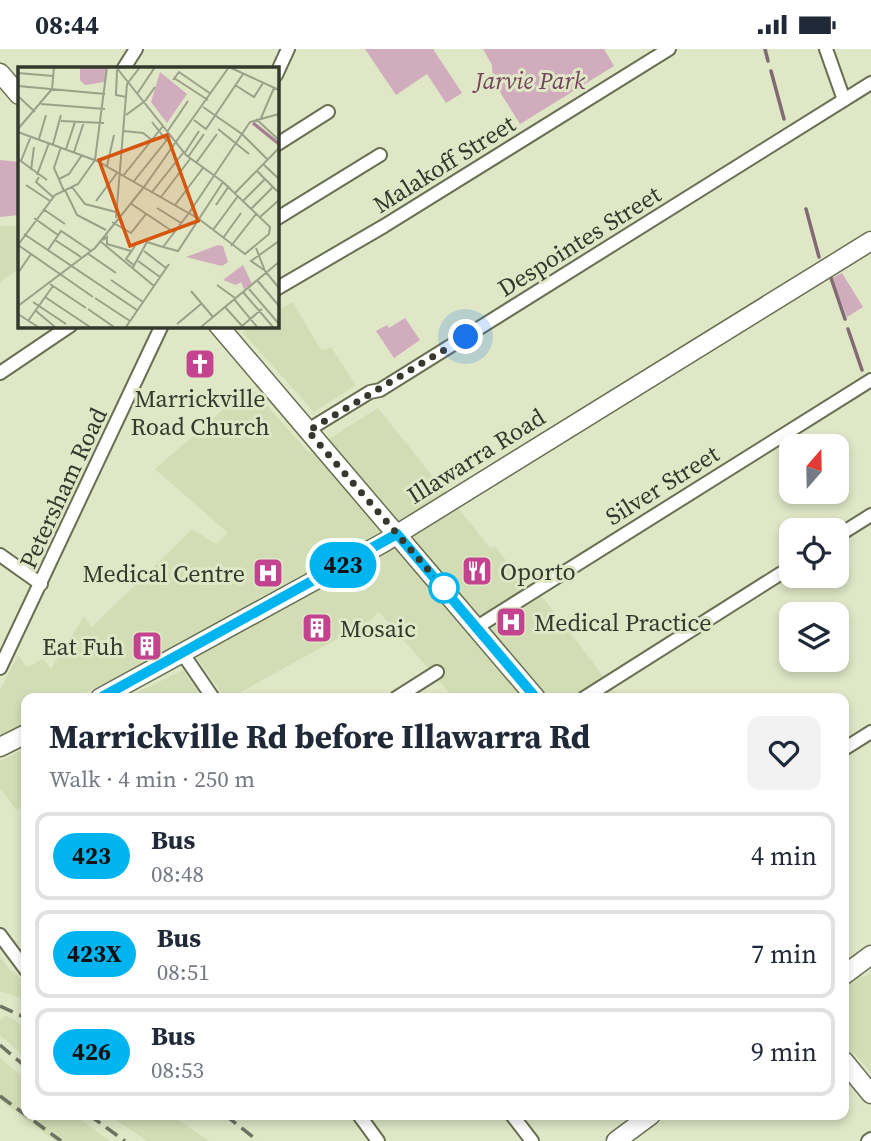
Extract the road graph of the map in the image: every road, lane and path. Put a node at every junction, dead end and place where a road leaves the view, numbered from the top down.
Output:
1 (136, 49) edge
2 (288, 49) edge
3 (669, 49) edge
4 (826, 49) edge
5 (125, 67) edge
6 (278, 71) edge
7 (0, 72) edge
8 (871, 83) edge
9 (18, 94) edge
10 (844, 100) junction
11 (328, 112) dead end
12 (278, 144) edge
13 (380, 155) dead end
14 (278, 218) edge
15 (871, 241) edge
16 (278, 288) edge
17 (68, 327) edge
18 (161, 327) edge
19 (220, 327) edge
20 (0, 373) edge
21 (871, 380) edge
22 (308, 431) junction
23 (871, 515) edge
24 (849, 529) edge
25 (397, 534) junction
26 (0, 555) edge
27 (779, 574) edge
28 (41, 584) junction
29 (477, 627) junction
30 (183, 654) junction
31 (0, 668) edge
32 (437, 672) dead end
33 (109, 693) edge
34 (210, 693) edge
35 (404, 693) edge
36 (532, 693) edge
37 (591, 693) edge
38 (871, 731) edge
39 (21, 736) edge
40 (849, 746) edge
41 (0, 747) edge
42 (0, 935) edge
43 (871, 955) edge
44 (21, 963) edge
45 (849, 971) edge
46 (849, 1067) edge
47 (871, 1094) edge
48 (363, 1120) edge
49 (517, 1120) edge
50 (644, 1120) edge
51 (378, 1141) edge
52 (532, 1141) edge
53 (616, 1141) edge

1 - 5 street
2 - 6 street
3 - 16 street, Malakoff Street
4 - 10 street
7 - 9 main road
8 - 10 street, Despointes Street
10 - 22 street, Despointes Street
11 - 12 street
13 - 14 street
15 - 25 main road, Illawarra Road
17 - 20 street
18 - 28 street, Petersham Road
19 - 22 main road
21 - 29 street, Silver Street
22 - 25 main road
23 - 24 street
25 - 29 main road
25 - 30 main road, Illawarra Road
26 - 28 street
27 - 37 street
28 - 31 street, Petersham Road
29 - 36 main road
30 - 33 main road, Illawarra Road
30 - 34 street
32 - 35 street
38 - 40 street
39 - 41 main road
42 - 44 street
43 - 45 main road
46 - 47 main road
48 - 51 street
49 - 52 street
50 - 53 main road

